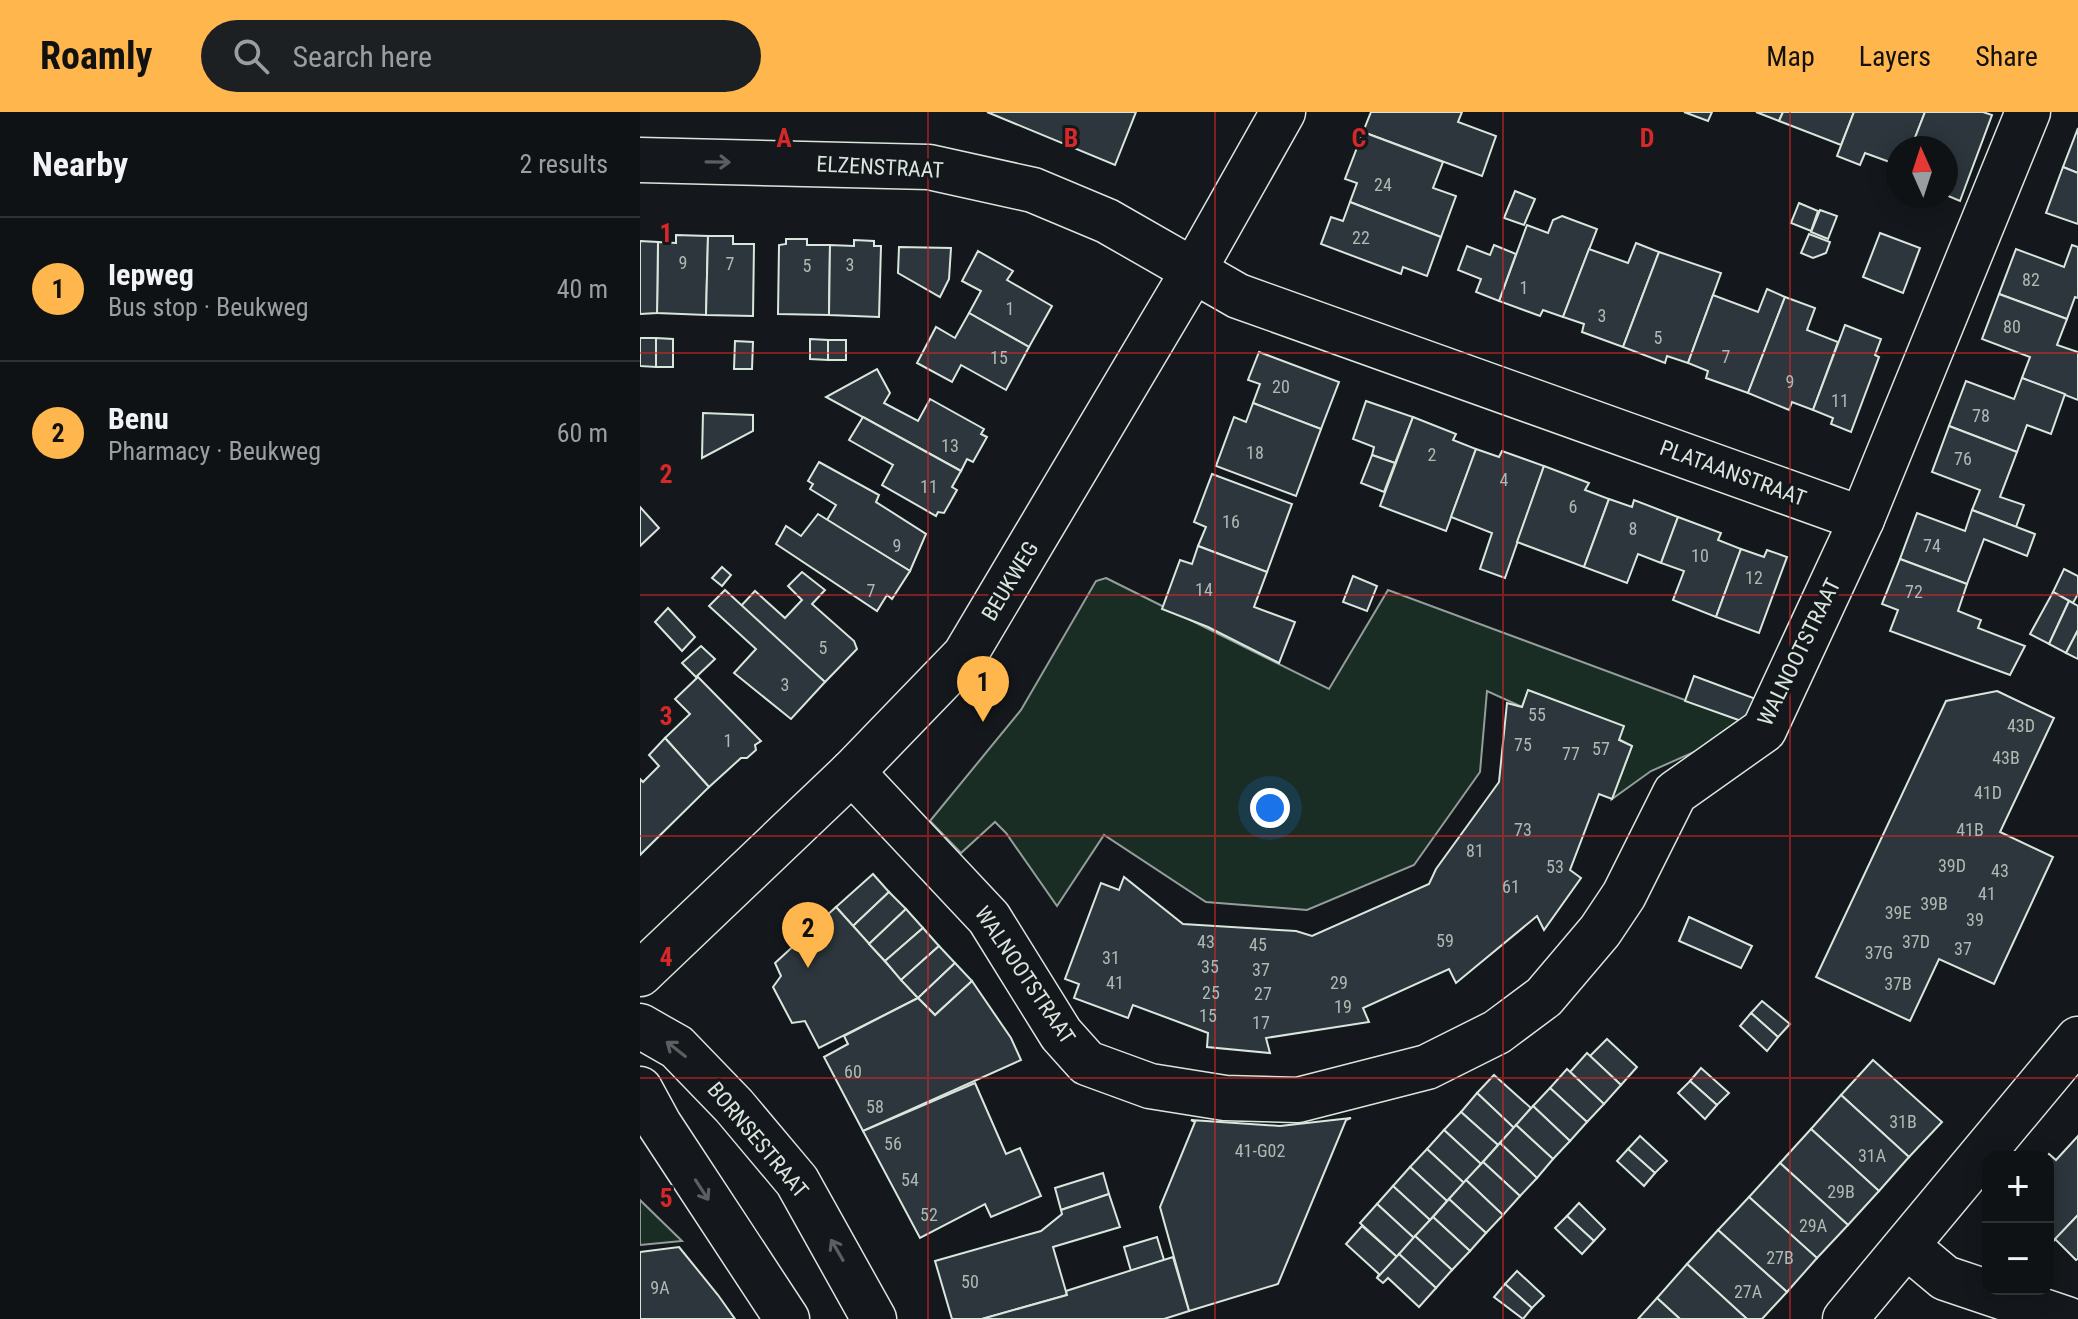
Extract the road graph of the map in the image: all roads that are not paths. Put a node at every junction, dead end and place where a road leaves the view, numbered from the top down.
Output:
1 (1283, 112) edge
2 (2028, 112) edge
3 (640, 160) edge
4 (1195, 268) junction
5 (1862, 519) junction
6 (852, 772) junction
7 (640, 974) edge
8 (640, 1026) edge
9 (2078, 1039) edge
10 (640, 1089) edge
11 (1908, 1247) junction
12 (787, 1319) edge
13 (874, 1319) edge
14 (1845, 1319) edge
15 (2067, 1319) edge

1 - 4 street, BEUKWEG
2 - 5 street
3 -> 4 street, ELZENSTRAAT
4 - 5 street, PLATAANSTRAAT
4 - 6 street, BEUKWEG
5 - 6 street, WALNOOTSTRAAT
6 - 7 street, BEUKWEG
13 -> 8 street, BORNSESTRAAT
9 - 11 street
10 -> 12 street
11 - 14 street
11 - 15 street

